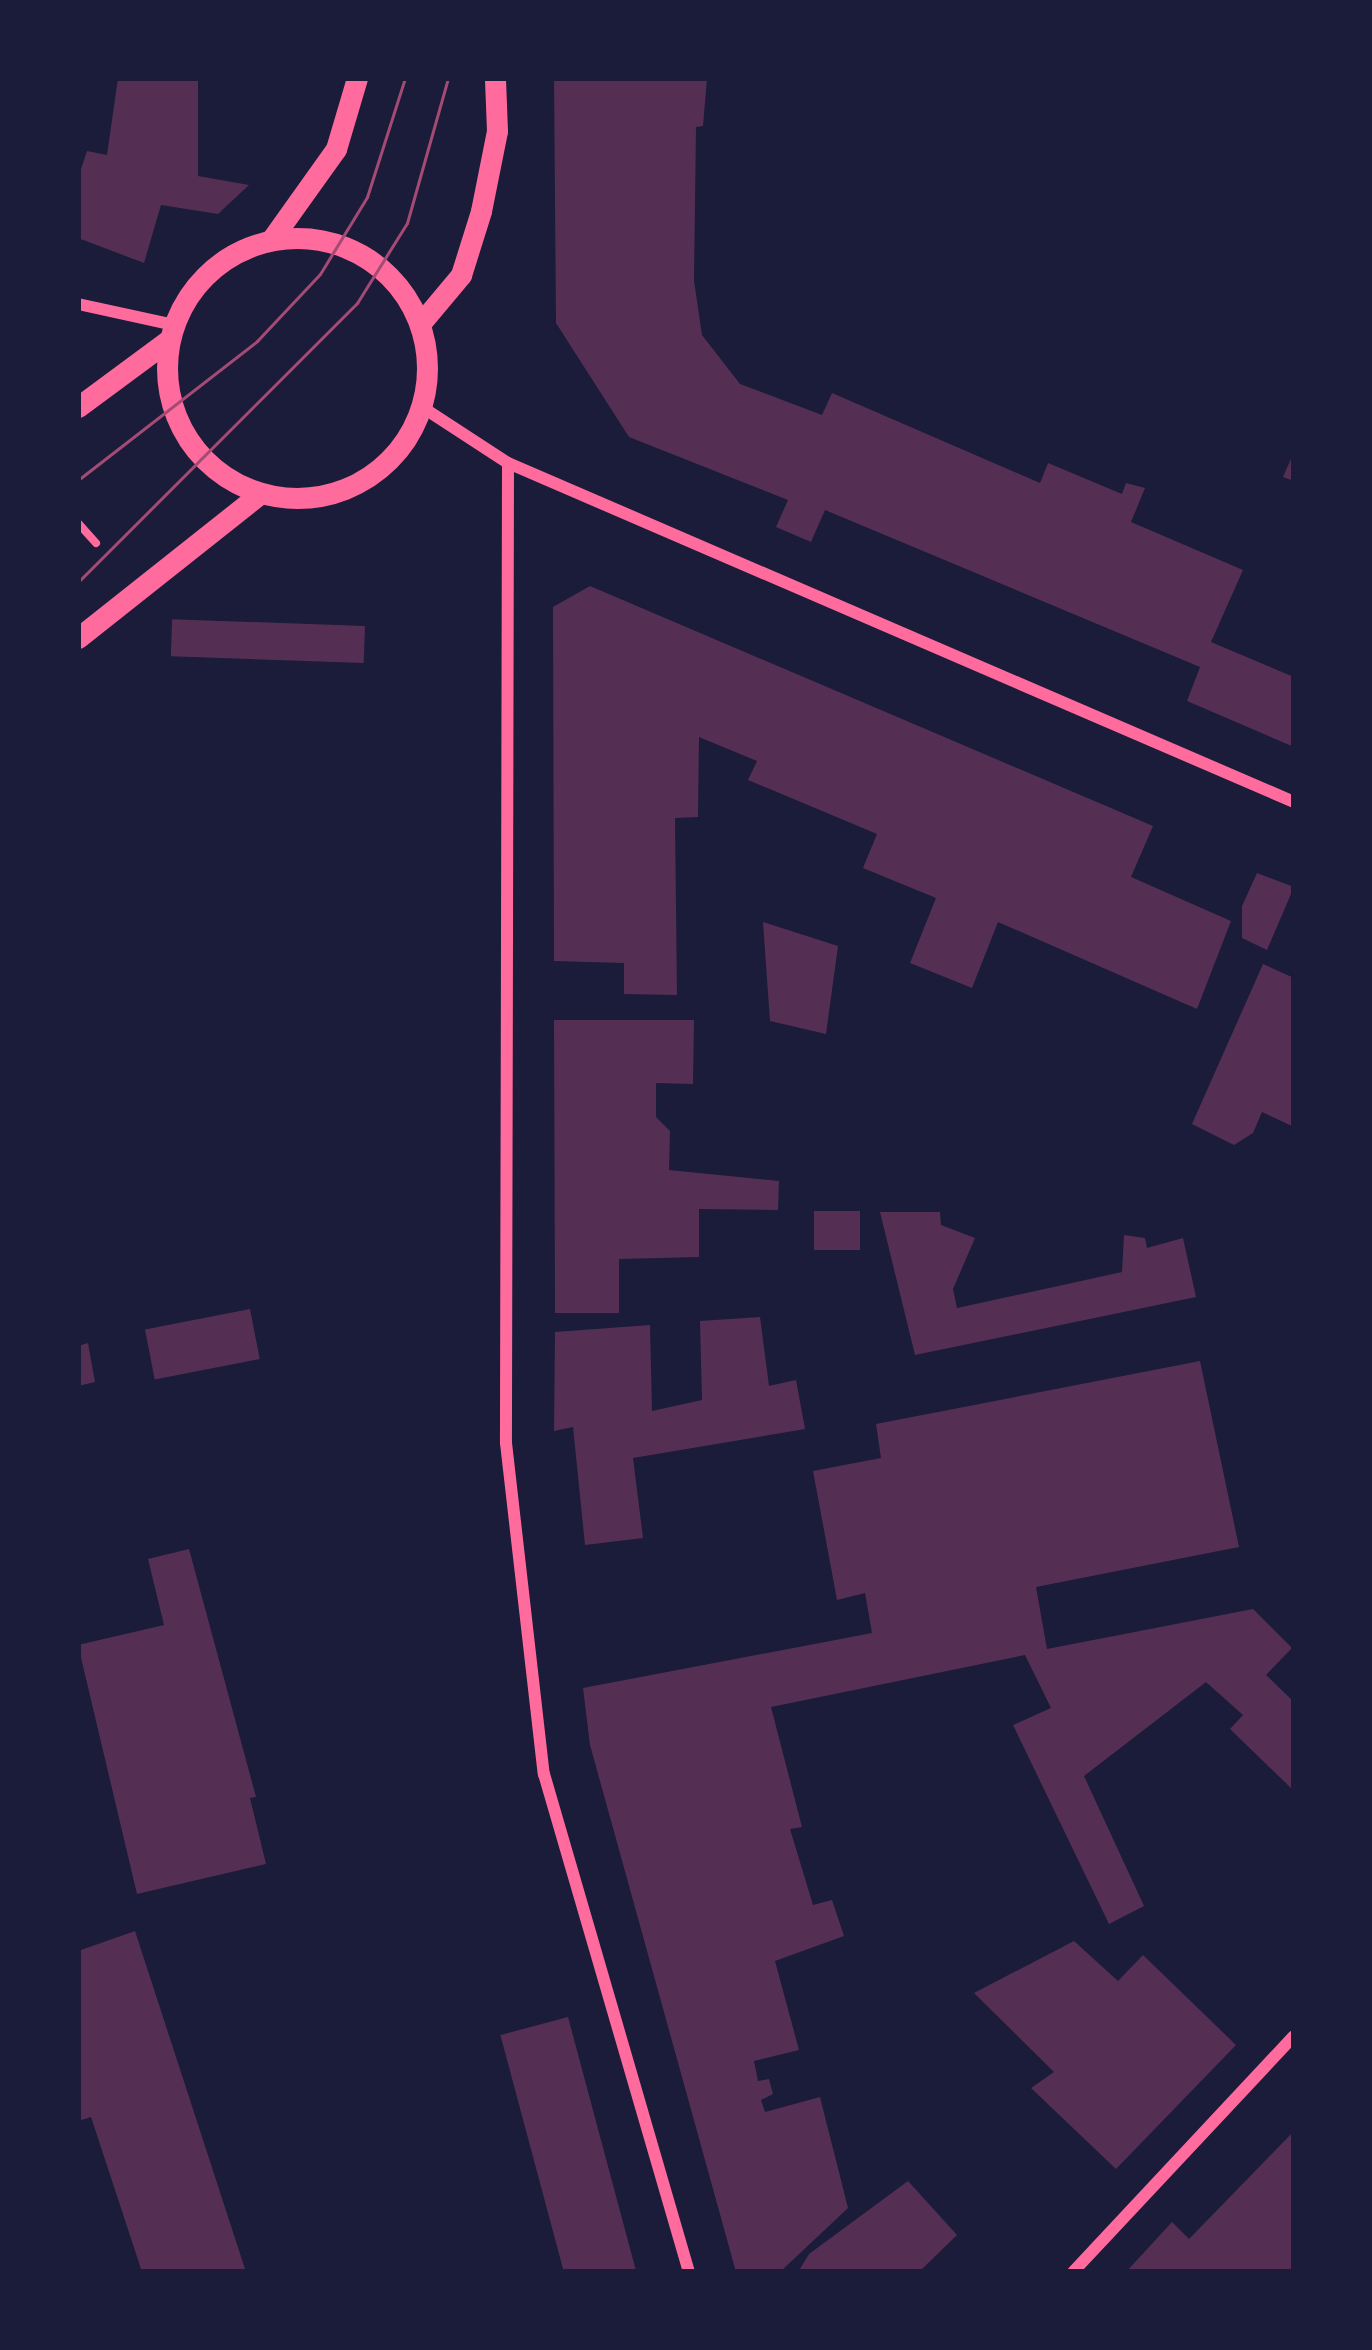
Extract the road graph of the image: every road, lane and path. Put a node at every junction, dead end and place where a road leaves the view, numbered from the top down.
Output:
1 (357, 78) edge
2 (495, 78) edge
3 (272, 240) junction
4 (78, 304) edge
5 (420, 324) junction
6 (172, 332) junction
7 (78, 407) edge
8 (422, 407) junction
9 (508, 463) junction
10 (261, 493) junction
11 (78, 523) edge
12 (96, 543) dead end
13 (78, 638) edge
14 (1294, 802) edge
15 (1294, 2036) edge
16 (688, 2272) edge
17 (1072, 2272) edge

1 - 3 street
2 - 5 street
3 - 5 street
3 - 6 street
4 - 6 street
5 - 8 street
6 - 7 street
6 - 10 street
8 - 9 street
8 - 10 street
9 - 14 street
9 - 16 street
10 - 13 street
11 - 12 path
15 - 17 street

